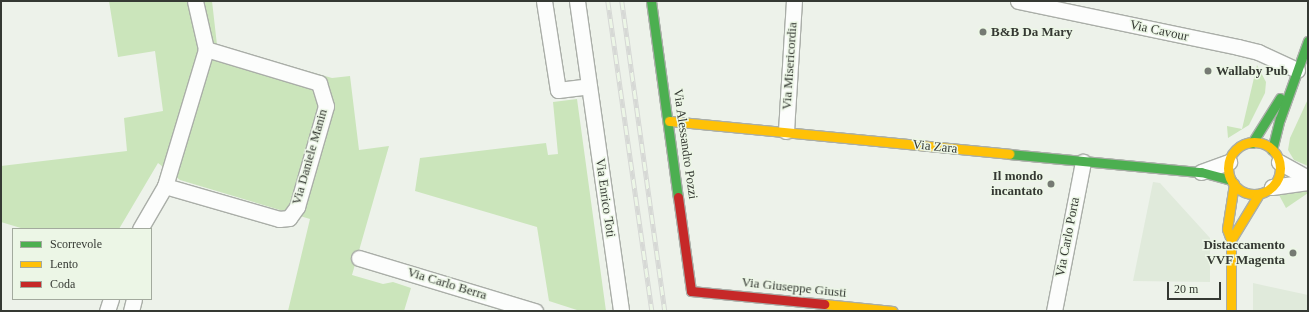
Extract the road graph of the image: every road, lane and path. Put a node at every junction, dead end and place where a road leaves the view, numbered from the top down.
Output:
1 (195, 1) edge
2 (544, 1) edge
3 (577, 1) edge
4 (651, 1) edge
5 (794, 1) edge
6 (1020, 1) edge
7 (1308, 41) edge
8 (206, 49) junction
9 (1297, 70) junction
10 (589, 86) junction
11 (669, 120) junction
12 (786, 132) junction
13 (1252, 143) junction
14 (1276, 156) junction
15 (1083, 162) junction
16 (1229, 162) junction
17 (1202, 172) junction
18 (1308, 178) edge
19 (1232, 182) junction
20 (1308, 182) edge
21 (163, 189) junction
22 (1265, 190) junction
23 (141, 228) edge
24 (152, 228) edge
25 (1231, 240) junction
26 (360, 258) dead end
27 (691, 291) joint
28 (111, 300) edge
29 (134, 300) edge
30 (108, 311) edge
31 (131, 311) edge
32 (535, 311) edge
33 (621, 311) edge
34 (893, 311) edge
35 (1054, 311) edge
36 (1231, 311) edge

1 - 8 street
2 - 10 street
3 - 10 street, Via Enrico Toti
4 - 11 street, Via Alessandro Pozzi
5 - 12 street, Via Misericordia
6 - 9 street, Via Cavour
7 - 9 street
8 - 21 street
8 - 21 street, Via Daniele Manin
9 - 13 street
9 - 14 street
10 - 33 street, Via Enrico Toti
11 - 12 street, Via Zara
11 - 27 street, Via Alessandro Pozzi
12 - 15 street, Via Zara
13 - 14 street
13 - 16 street
14 - 18 street
14 - 22 street
15 - 17 street, Via Zara
15 - 35 street, Via Carlo Porta
16 - 17 street, Via Zara
16 - 19 street
17 - 19 street, Via Zara
19 - 22 street
19 - 25 street
20 - 22 street
21 - 23 street
21 - 24 street
22 - 25 street
25 - 36 street
26 - 32 street, Via Carlo Berra
27 - 34 street, Via Giuseppe Giusti
28 - 30 street
29 - 31 street

